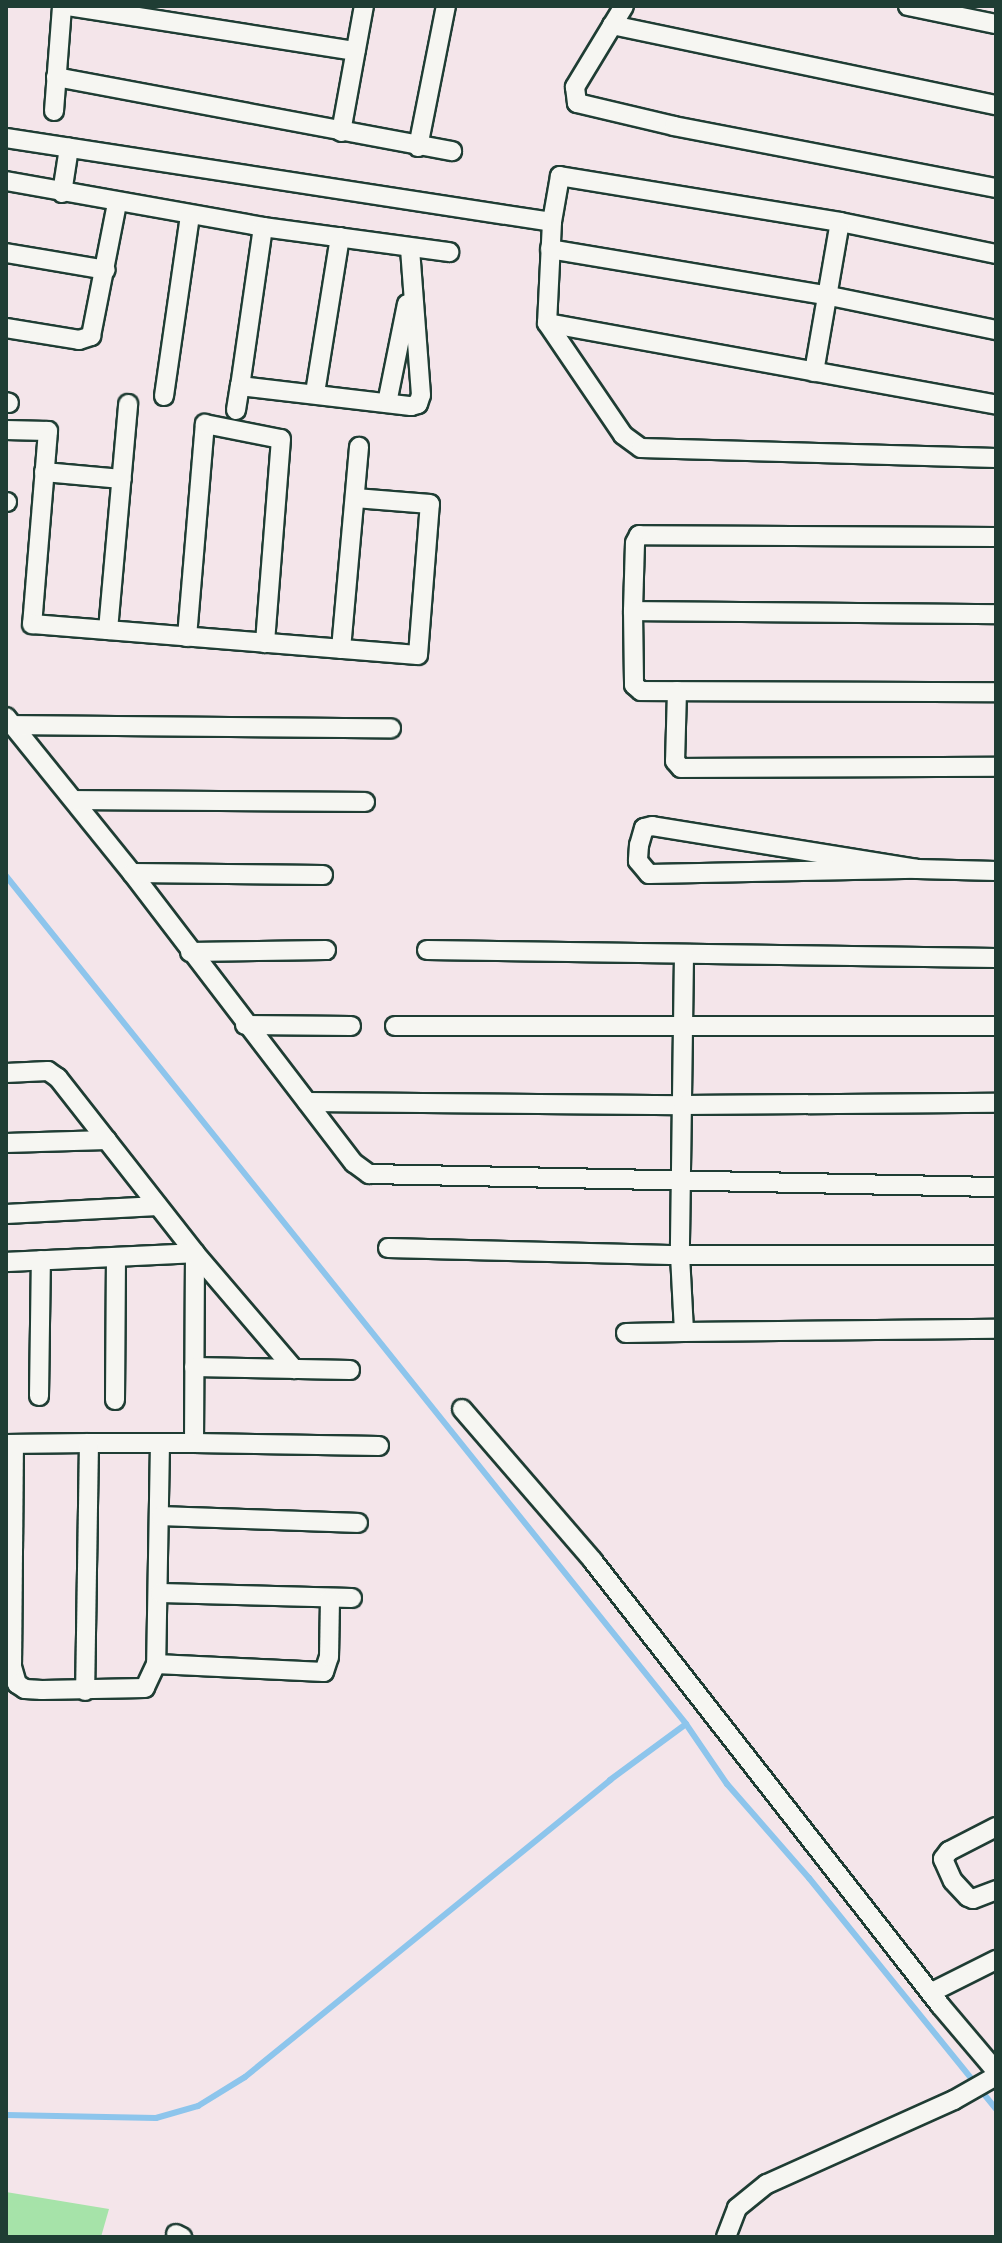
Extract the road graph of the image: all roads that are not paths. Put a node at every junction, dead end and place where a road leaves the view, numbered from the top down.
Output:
1 (65, 6) edge
2 (364, 6) edge
3 (446, 6) edge
4 (624, 6) edge
5 (908, 6) edge
6 (996, 24) edge
7 (612, 25) junction
8 (355, 51) junction
9 (56, 77) junction
10 (996, 105) edge
11 (54, 111) dead end
12 (341, 132) junction
13 (6, 138) edge
14 (418, 147) junction
15 (69, 148) junction
16 (452, 151) dead end
17 (6, 181) edge
18 (996, 188) edge
19 (62, 193) junction
20 (117, 203) junction
21 (190, 215) junction
22 (552, 222) junction
23 (840, 222) junction
24 (263, 227) junction
25 (340, 237) junction
26 (410, 247) junction
27 (550, 249) junction
28 (449, 252) dead end
29 (6, 253) edge
30 (996, 254) edge
31 (106, 270) junction
32 (411, 281) junction
33 (825, 295) junction
34 (547, 323) junction
35 (6, 328) edge
36 (996, 330) edge
37 (814, 372) junction
38 (240, 386) junction
39 (315, 393) junction
40 (164, 396) dead end
41 (387, 403) junction
42 (128, 404) dead end
43 (996, 405) edge
44 (236, 410) dead end
45 (6, 430) edge
46 (359, 447) dead end
47 (996, 458) edge
48 (44, 472) junction
49 (122, 479) junction
50 (355, 498) junction
51 (996, 537) edge
52 (633, 611) junction
53 (996, 614) edge
54 (108, 630) junction
55 (187, 637) junction
56 (265, 643) junction
57 (341, 649) junction
58 (677, 691) junction
59 (996, 692) edge
60 (9, 721) edge
61 (391, 728) dead end
62 (996, 767) edge
63 (74, 800) junction
64 (365, 802) dead end
65 (917, 869) junction
66 (996, 871) edge
67 (132, 873) junction
68 (323, 875) dead end
69 (326, 950) dead end
70 (427, 950) dead end
71 (190, 952) junction
72 (684, 955) junction
73 (996, 958) edge
74 (245, 1025) junction
75 (351, 1026) dead end
76 (395, 1026) dead end
77 (996, 1026) edge
78 (683, 1028) junction
79 (6, 1073) edge
80 (307, 1102) junction
81 (996, 1103) edge
82 (683, 1105) junction
83 (107, 1140) junction
84 (6, 1143) edge
85 (681, 1180) junction
86 (996, 1187) edge
87 (158, 1206) junction
88 (6, 1214) edge
89 (388, 1248) dead end
90 (195, 1253) junction
91 (680, 1255) junction
92 (996, 1255) edge
93 (116, 1257) junction
94 (41, 1260) junction
95 (6, 1262) edge
96 (996, 1329) edge
97 (684, 1332) junction
98 (626, 1333) dead end
99 (194, 1367) junction
100 (294, 1369) junction
101 (350, 1370) dead end
102 (39, 1396) dead end
103 (115, 1400) dead end
104 (462, 1409) dead end
105 (89, 1443) junction
106 (160, 1443) junction
107 (194, 1443) junction
108 (10, 1444) edge
109 (379, 1446) dead end
110 (161, 1516) junction
111 (358, 1523) dead end
112 (160, 1593) junction
113 (330, 1598) junction
114 (352, 1598) dead end
115 (156, 1664) junction
116 (85, 1691) junction
117 (996, 1827) edge
118 (996, 1890) edge
119 (996, 1960) edge
120 (932, 1992) junction
121 (995, 2075) edge
122 (726, 2237) edge

1 - 8 street
1 - 9 street
2 - 8 street
3 - 14 street
4 - 7 street
5 - 6 street
7 - 10 street
7 - 18 street
8 - 12 street
9 - 11 street
9 - 12 street
12 - 14 street
13 - 15 street
14 - 16 street
15 - 19 street
15 - 22 street
17 - 19 street
19 - 20 street
20 - 21 street
20 - 31 street
21 - 24 street
21 - 40 street
22 - 23 street
22 - 27 street
23 - 30 street
23 - 33 street
24 - 25 street
24 - 38 street
25 - 26 street
25 - 39 street
26 - 28 street
26 - 32 street
27 - 33 street
27 - 34 street
29 - 31 street
31 - 35 street
32 - 41 street
32 - 41 street
33 - 36 street
33 - 37 street
34 - 37 street
34 - 47 street
37 - 43 street
38 - 39 street
38 - 44 street
39 - 41 street
42 - 49 street
45 - 48 street
46 - 50 street
48 - 49 street
48 - 54 street
49 - 54 street
50 - 57 street
50 - 57 street
51 - 52 street
52 - 53 street
52 - 58 street
54 - 55 street
55 - 56 street
55 - 56 street
56 - 57 street
58 - 59 street
58 - 62 street
60 - 61 street
60 - 63 street
63 - 64 street
63 - 67 street
65 - 65 street
65 - 66 street
67 - 68 street
67 - 71 street
69 - 71 street
70 - 72 street
71 - 74 street
72 - 73 street
72 - 78 street
74 - 75 street
74 - 80 street
76 - 78 street
77 - 78 street
78 - 82 street
79 - 83 street
80 - 82 street
80 - 85 street
81 - 82 street
82 - 85 street
83 - 84 street
83 - 87 street
85 - 86 street
85 - 91 street
87 - 88 street
87 - 90 street
89 - 91 street
90 - 93 street
90 - 99 street
90 - 100 street
91 - 92 street
91 - 97 street
93 - 94 street
93 - 103 street
94 - 95 street
94 - 102 street
96 - 97 street
97 - 98 street
99 - 100 street
99 - 107 street
100 - 101 street
104 - 120 street
105 - 106 street
105 - 108 street
105 - 116 street
106 - 107 street
106 - 110 street
107 - 109 street
108 - 116 street
110 - 111 street
110 - 112 street
112 - 113 street
112 - 115 street
113 - 114 street
113 - 115 street
115 - 116 street
117 - 118 street
119 - 120 street
120 - 121 street
121 - 122 street

